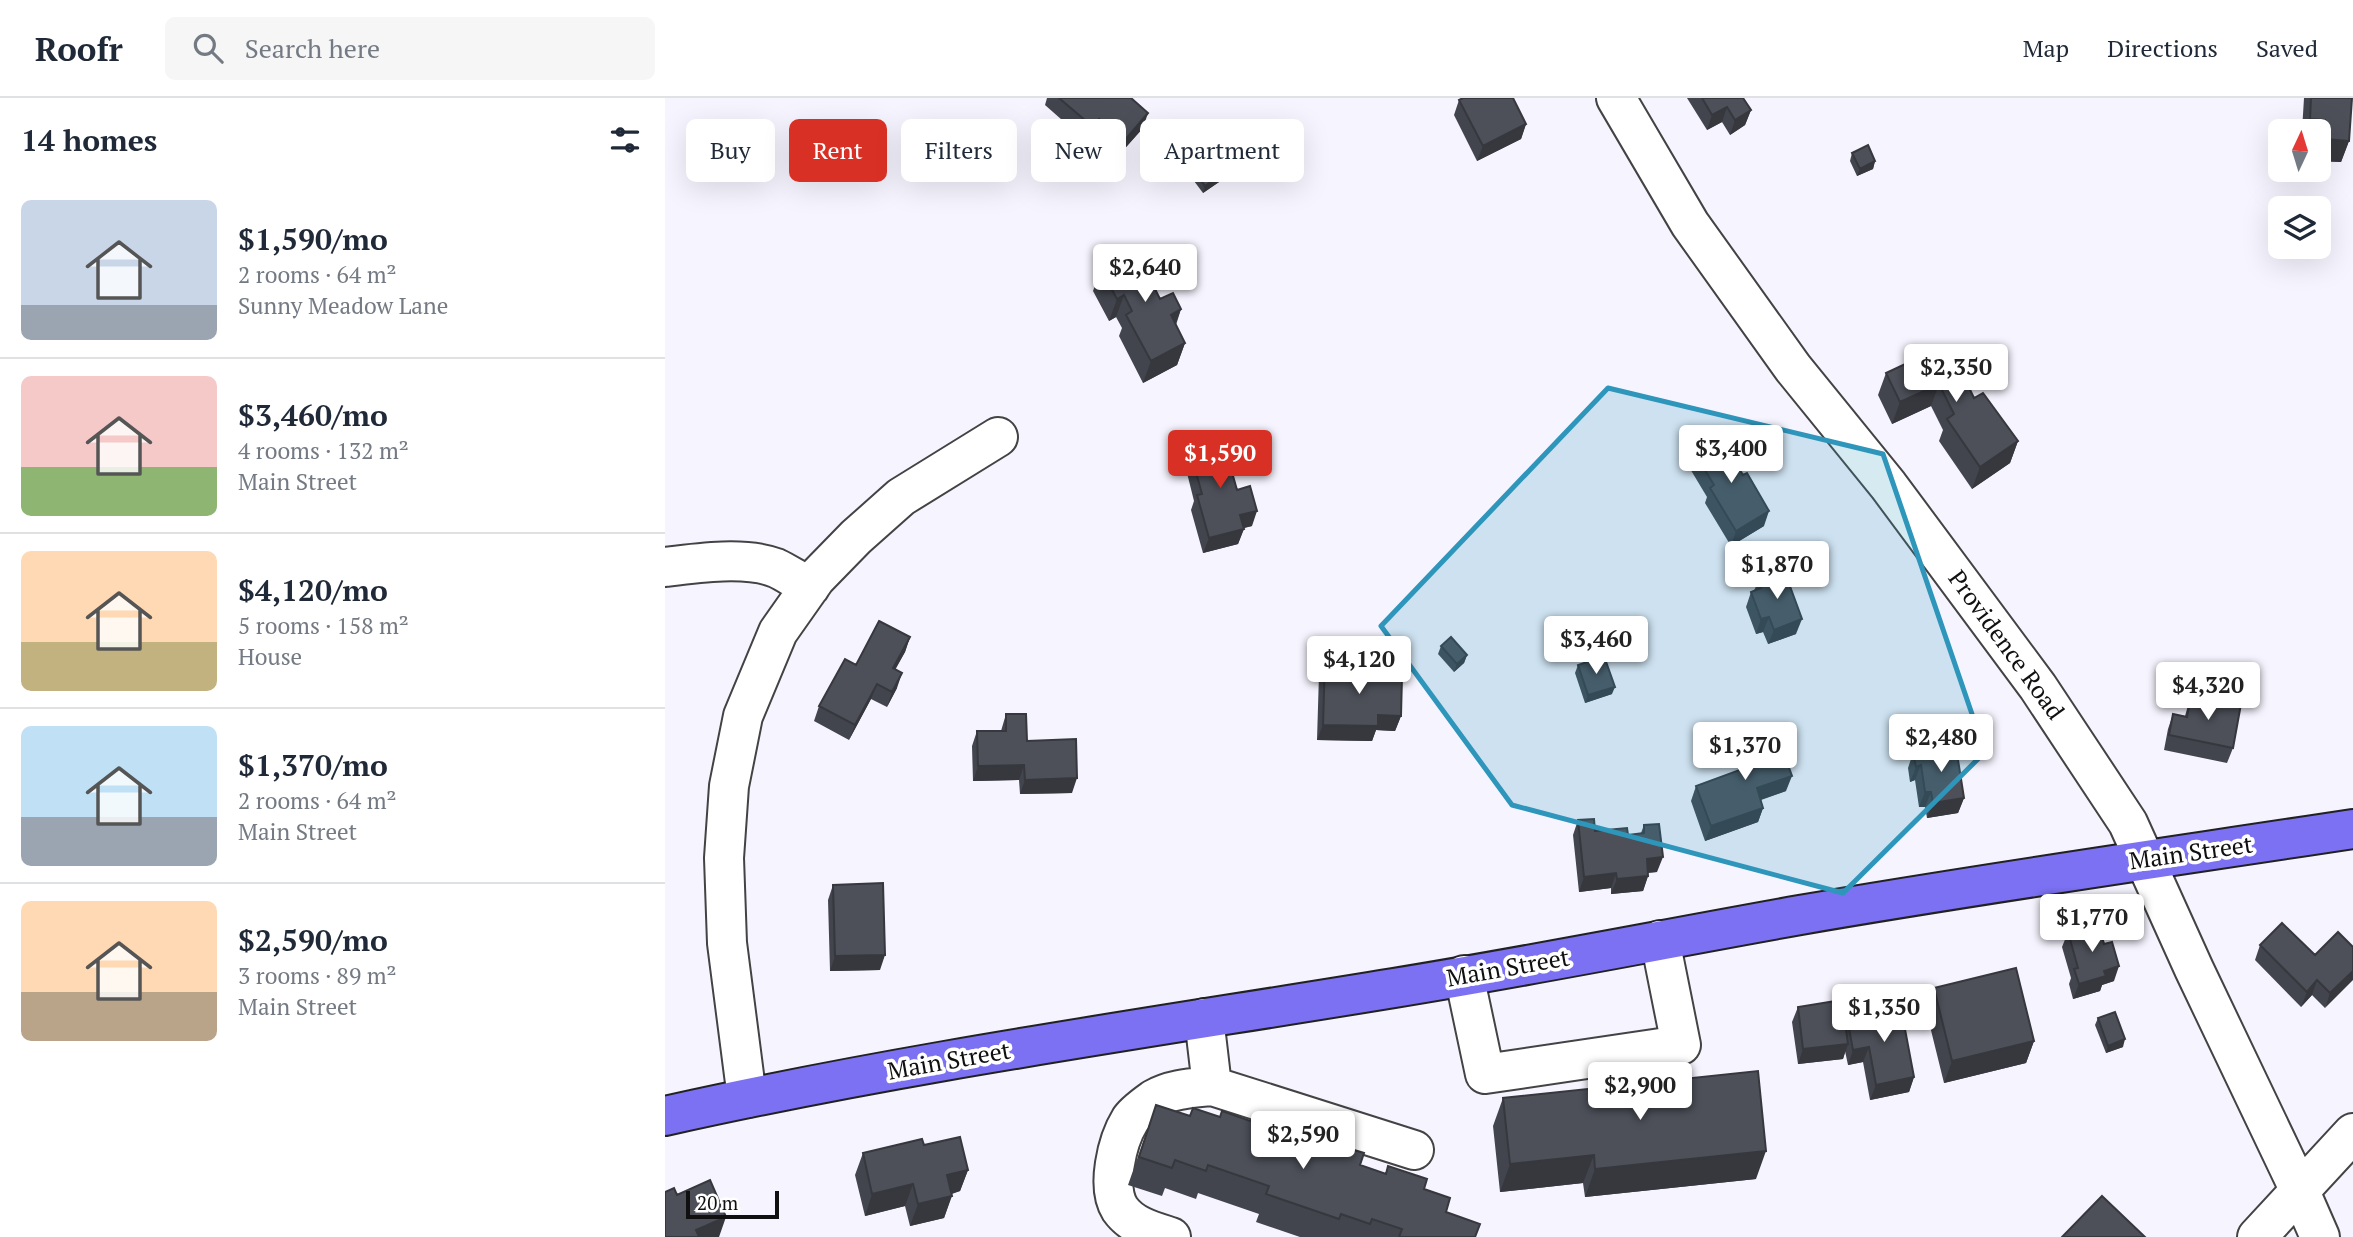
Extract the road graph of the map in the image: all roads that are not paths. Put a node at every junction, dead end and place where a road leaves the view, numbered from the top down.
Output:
1 (1616, 98) edge
2 (998, 437) dead end
3 (665, 567) edge
4 (810, 587) junction
5 (2353, 829) edge
6 (2144, 859) junction
7 (1660, 940) junction
8 (1464, 975) junction
9 (1205, 1017) junction
10 (1212, 1086) junction
11 (747, 1098) junction
12 (665, 1116) edge
13 (2353, 1133) edge
14 (1414, 1150) dead end
15 (2299, 1189) junction
16 (1171, 1237) edge
17 (2257, 1237) edge
18 (2320, 1237) edge

1 - 6 street, Providence Road
2 - 4 street
3 - 4 street
4 - 11 street
5 - 6 main road, Main Street
6 - 7 main road, Main Street
6 - 15 street, Providence Road
7 - 8 main road, Main Street
7 - 8 street
8 - 9 main road, Main Street
9 - 10 street
9 - 11 main road, Main Street
10 - 14 street
10 - 16 street
11 - 12 main road, Main Street
13 - 15 street
15 - 17 street
15 - 18 street, Providence Road

